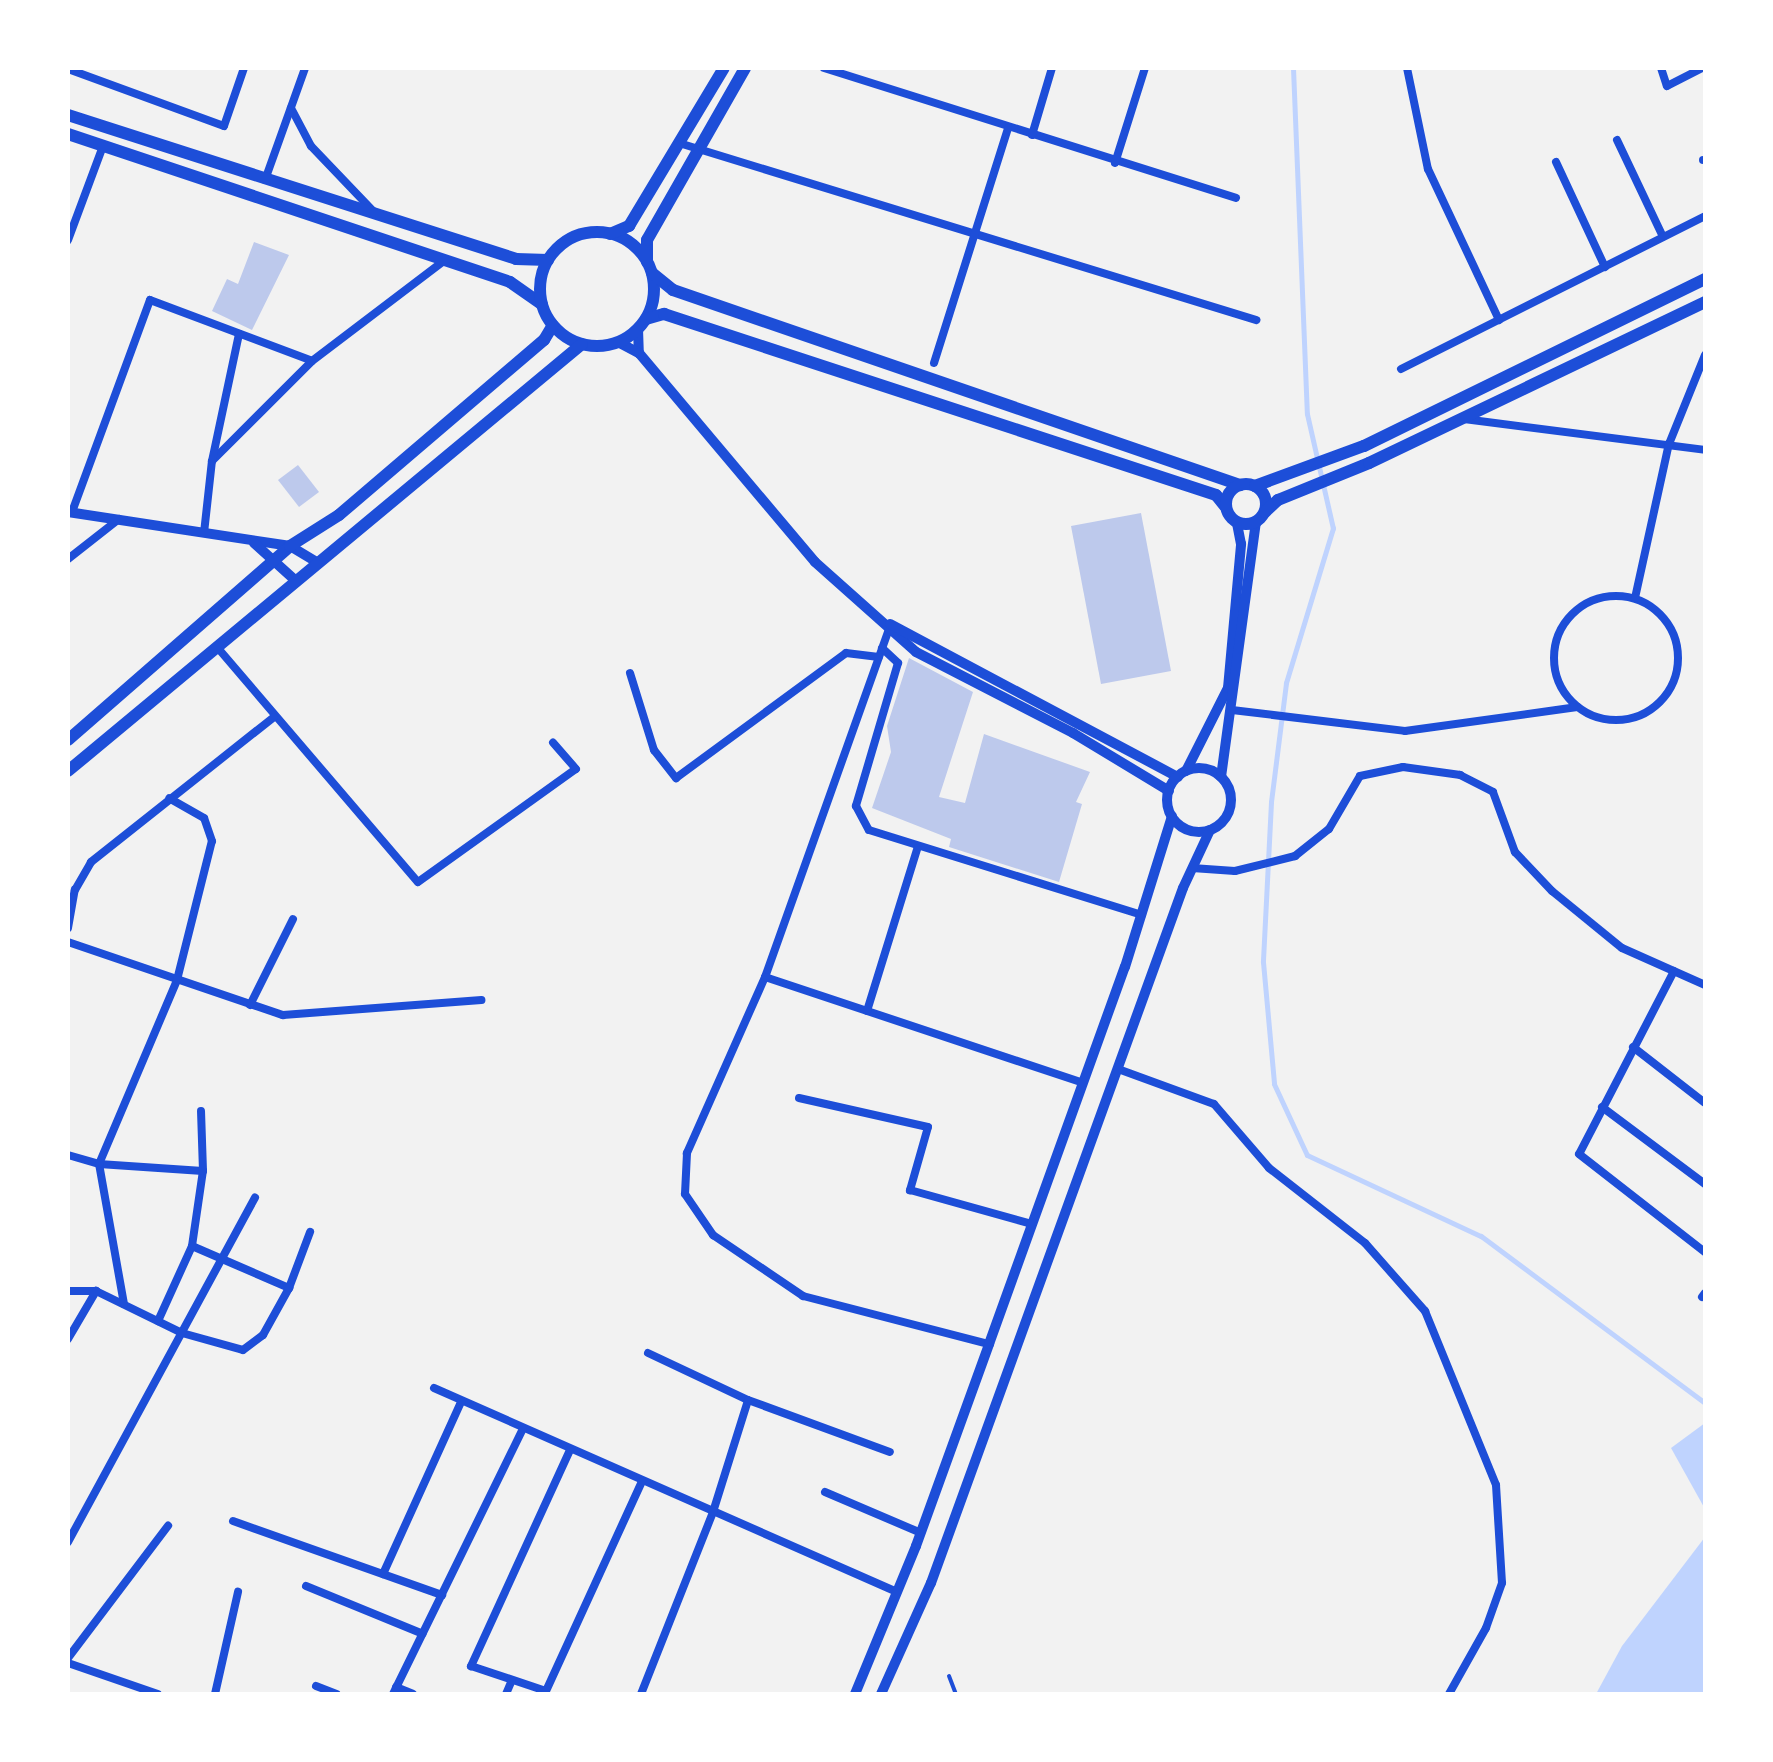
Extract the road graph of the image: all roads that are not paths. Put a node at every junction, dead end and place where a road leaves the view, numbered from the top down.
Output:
1 (244, 68) edge
2 (305, 68) edge
3 (724, 68) edge
4 (745, 68) edge
5 (824, 68) edge
6 (1052, 68) edge
7 (1145, 68) edge
8 (1407, 68) edge
9 (1661, 68) edge
10 (1702, 68) edge
11 (70, 69) edge
12 (291, 108) junction
13 (68, 115) edge
14 (1008, 128) junction
15 (68, 134) edge
16 (1032, 135) junction
17 (1617, 140) dead end
18 (679, 143) junction
19 (103, 146) junction
20 (699, 151) junction
21 (1556, 162) dead end
22 (1115, 163) junction
23 (265, 180) junction
24 (1236, 198) dead end
25 (378, 216) junction
26 (1705, 216) edge
27 (976, 231) junction
28 (610, 234) junction
29 (1663, 237) junction
30 (68, 240) edge
31 (445, 260) junction
32 (548, 260) junction
33 (649, 267) junction
34 (1605, 267) junction
35 (1705, 279) edge
36 (1705, 302) edge
37 (542, 304) junction
38 (1256, 320) dead end
39 (1499, 320) junction
40 (642, 324) junction
41 (553, 325) junction
42 (239, 334) junction
43 (618, 342) junction
44 (582, 344) junction
45 (639, 353) junction
46 (1705, 355) edge
47 (312, 361) junction
48 (934, 363) dead end
49 (1401, 369) dead end
50 (1463, 419) junction
51 (1669, 444) junction
52 (1704, 449) edge
53 (212, 461) junction
54 (1240, 485) junction
55 (1255, 486) junction
56 (1225, 506) junction
57 (70, 512) edge
58 (1260, 517) junction
59 (119, 519) junction
60 (1237, 523) junction
61 (204, 533) junction
62 (254, 543) junction
63 (290, 546) junction
64 (68, 559) edge
65 (272, 563) junction
66 (318, 563) junction
67 (296, 581) junction
68 (1635, 598) junction
69 (870, 614) junction
70 (889, 629) junction
71 (217, 647) junction
72 (881, 652) junction
73 (630, 673) dead end
74 (1577, 707) junction
75 (1232, 710) junction
76 (274, 717) junction
77 (68, 740) edge
78 (553, 743) dead end
79 (68, 771) edge
80 (1182, 774) junction
81 (1221, 777) junction
82 (1169, 791) junction
83 (169, 798) junction
84 (1172, 816) junction
85 (1210, 830) junction
86 (917, 849) junction
87 (1192, 868) junction
88 (1142, 915) junction
89 (293, 919) dead end
90 (68, 928) edge
91 (68, 942) edge
92 (1674, 971) junction
93 (765, 977) junction
94 (177, 980) junction
95 (1705, 985) edge
96 (481, 1000) dead end
97 (250, 1005) junction
98 (867, 1011) junction
99 (1633, 1047) junction
100 (1118, 1069) junction
101 (1083, 1083) junction
102 (799, 1098) dead end
103 (1705, 1103) edge
104 (1602, 1107) junction
105 (201, 1111) dead end
106 (68, 1155) edge
107 (99, 1164) junction
108 (203, 1171) junction
109 (1705, 1184) edge
110 (255, 1197) dead end
111 (1032, 1224) junction
112 (310, 1232) dead end
113 (192, 1246) junction
114 (1705, 1252) edge
115 (224, 1260) junction
116 (289, 1288) junction
117 (68, 1291) edge
118 (96, 1291) junction
119 (124, 1304) junction
120 (158, 1321) junction
121 (182, 1333) junction
122 (68, 1339) edge
123 (989, 1344) junction
124 (648, 1353) dead end
125 (434, 1388) dead end
126 (748, 1400) junction
127 (461, 1402) junction
128 (523, 1429) junction
129 (570, 1450) junction
130 (890, 1452) dead end
131 (642, 1481) junction
132 (825, 1492) dead end
133 (713, 1512) junction
134 (233, 1521) dead end
135 (168, 1526) dead end
136 (921, 1533) junction
137 (68, 1542) edge
138 (383, 1574) junction
139 (306, 1586) dead end
140 (238, 1592) dead end
141 (897, 1592) junction
142 (442, 1595) junction
143 (423, 1634) junction
144 (68, 1660) edge
145 (949, 1676) dead end
146 (512, 1680) junction
147 (316, 1686) dead end
148 (394, 1690) edge
149 (158, 1694) edge
150 (215, 1694) edge
151 (337, 1694) edge
152 (413, 1694) edge
153 (506, 1694) edge
154 (641, 1694) edge
155 (855, 1694) edge
156 (881, 1694) edge
157 (956, 1694) edge
158 (1449, 1694) edge

1 - 11 street
2 - 12 street
3 - 18 main road
4 - 20 main road
5 - 14 street
6 - 16 street
7 - 22 street
8 - 39 street
9 - 10 street
12 - 23 street
12 - 25 street
13 - 23 main road
14 - 16 street
14 - 27 street
15 - 19 main road
16 - 22 street
17 - 29 street
18 - 20 street
18 - 28 main road
19 - 30 street
19 - 31 main road
20 - 27 street
20 - 33 main road
21 - 34 street
22 - 24 street
23 - 25 main road
25 - 32 main road
26 - 29 street
27 - 38 street
27 - 48 street
28 - 32 main road
28 - 33 main road
29 - 34 street
31 - 37 main road
31 - 47 street
32 - 37 main road
33 - 40 main road
33 - 54 main road
34 - 39 street
35 - 55 main road
36 - 50 main road
37 - 41 main road
39 - 49 street
40 - 43 main road
40 - 45 street
40 - 56 main road
41 - 44 main road
41 - 63 main road
42 - 47 street
42 - 53 street
42 - 57 street
43 - 44 main road
43 - 45 street
44 - 66 main road
45 - 69 street
46 - 51 street
47 - 53 street
50 - 51 street
50 - 58 main road
51 - 52 street
51 - 68 street
53 - 61 street
54 - 55 main road
54 - 56 main road
55 - 58 main road
56 - 60 main road
57 - 59 street
58 - 60 main road
58 - 75 street
59 - 61 street
59 - 64 street
60 - 80 street
61 - 62 street
62 - 63 street
62 - 65 street
63 - 65 main road
63 - 66 street
65 - 67 street
65 - 77 main road
66 - 67 main road
67 - 71 main road
68 - 74 street
68 - 74 street
69 - 70 street
69 - 80 street
70 - 72 street
70 - 82 street
71 - 76 street
71 - 79 main road
72 - 73 street
72 - 86 street
72 - 93 street
74 - 75 street
75 - 81 street
76 - 78 street
76 - 83 street
80 - 81 street
80 - 82 street
81 - 85 street
82 - 84 street
83 - 90 street
83 - 94 street
84 - 85 street
84 - 88 street
85 - 87 street
86 - 88 street
86 - 98 street
87 - 92 street
87 - 100 street
88 - 101 street
89 - 97 street
91 - 94 street
92 - 95 street
92 - 99 street
93 - 98 street
93 - 123 street
94 - 97 street
94 - 107 street
96 - 97 street
98 - 101 street
99 - 103 street
99 - 104 street
100 - 156 street
100 - 158 street
101 - 111 street
102 - 111 street
104 - 109 street
104 - 114 street
105 - 108 street
106 - 107 street
107 - 108 street
107 - 119 street
108 - 113 street
110 - 115 street
111 - 123 street
112 - 116 street
113 - 115 street
113 - 120 street
115 - 116 street
115 - 121 street
116 - 121 street
117 - 118 street
118 - 119 street
118 - 122 street
119 - 120 street
120 - 121 street
121 - 137 street
123 - 136 street
124 - 126 street
125 - 127 street
126 - 130 street
126 - 133 street
127 - 128 street
127 - 138 street
128 - 129 street
128 - 142 street
129 - 131 street
129 - 146 street
131 - 133 street
131 - 146 street
132 - 136 street
133 - 141 street
133 - 154 street
134 - 138 street
135 - 144 street
136 - 141 street
138 - 142 street
139 - 143 street
140 - 150 street
141 - 155 street
142 - 143 street
143 - 148 street
144 - 149 street
145 - 157 lane
146 - 153 street
147 - 151 street
148 - 152 street

